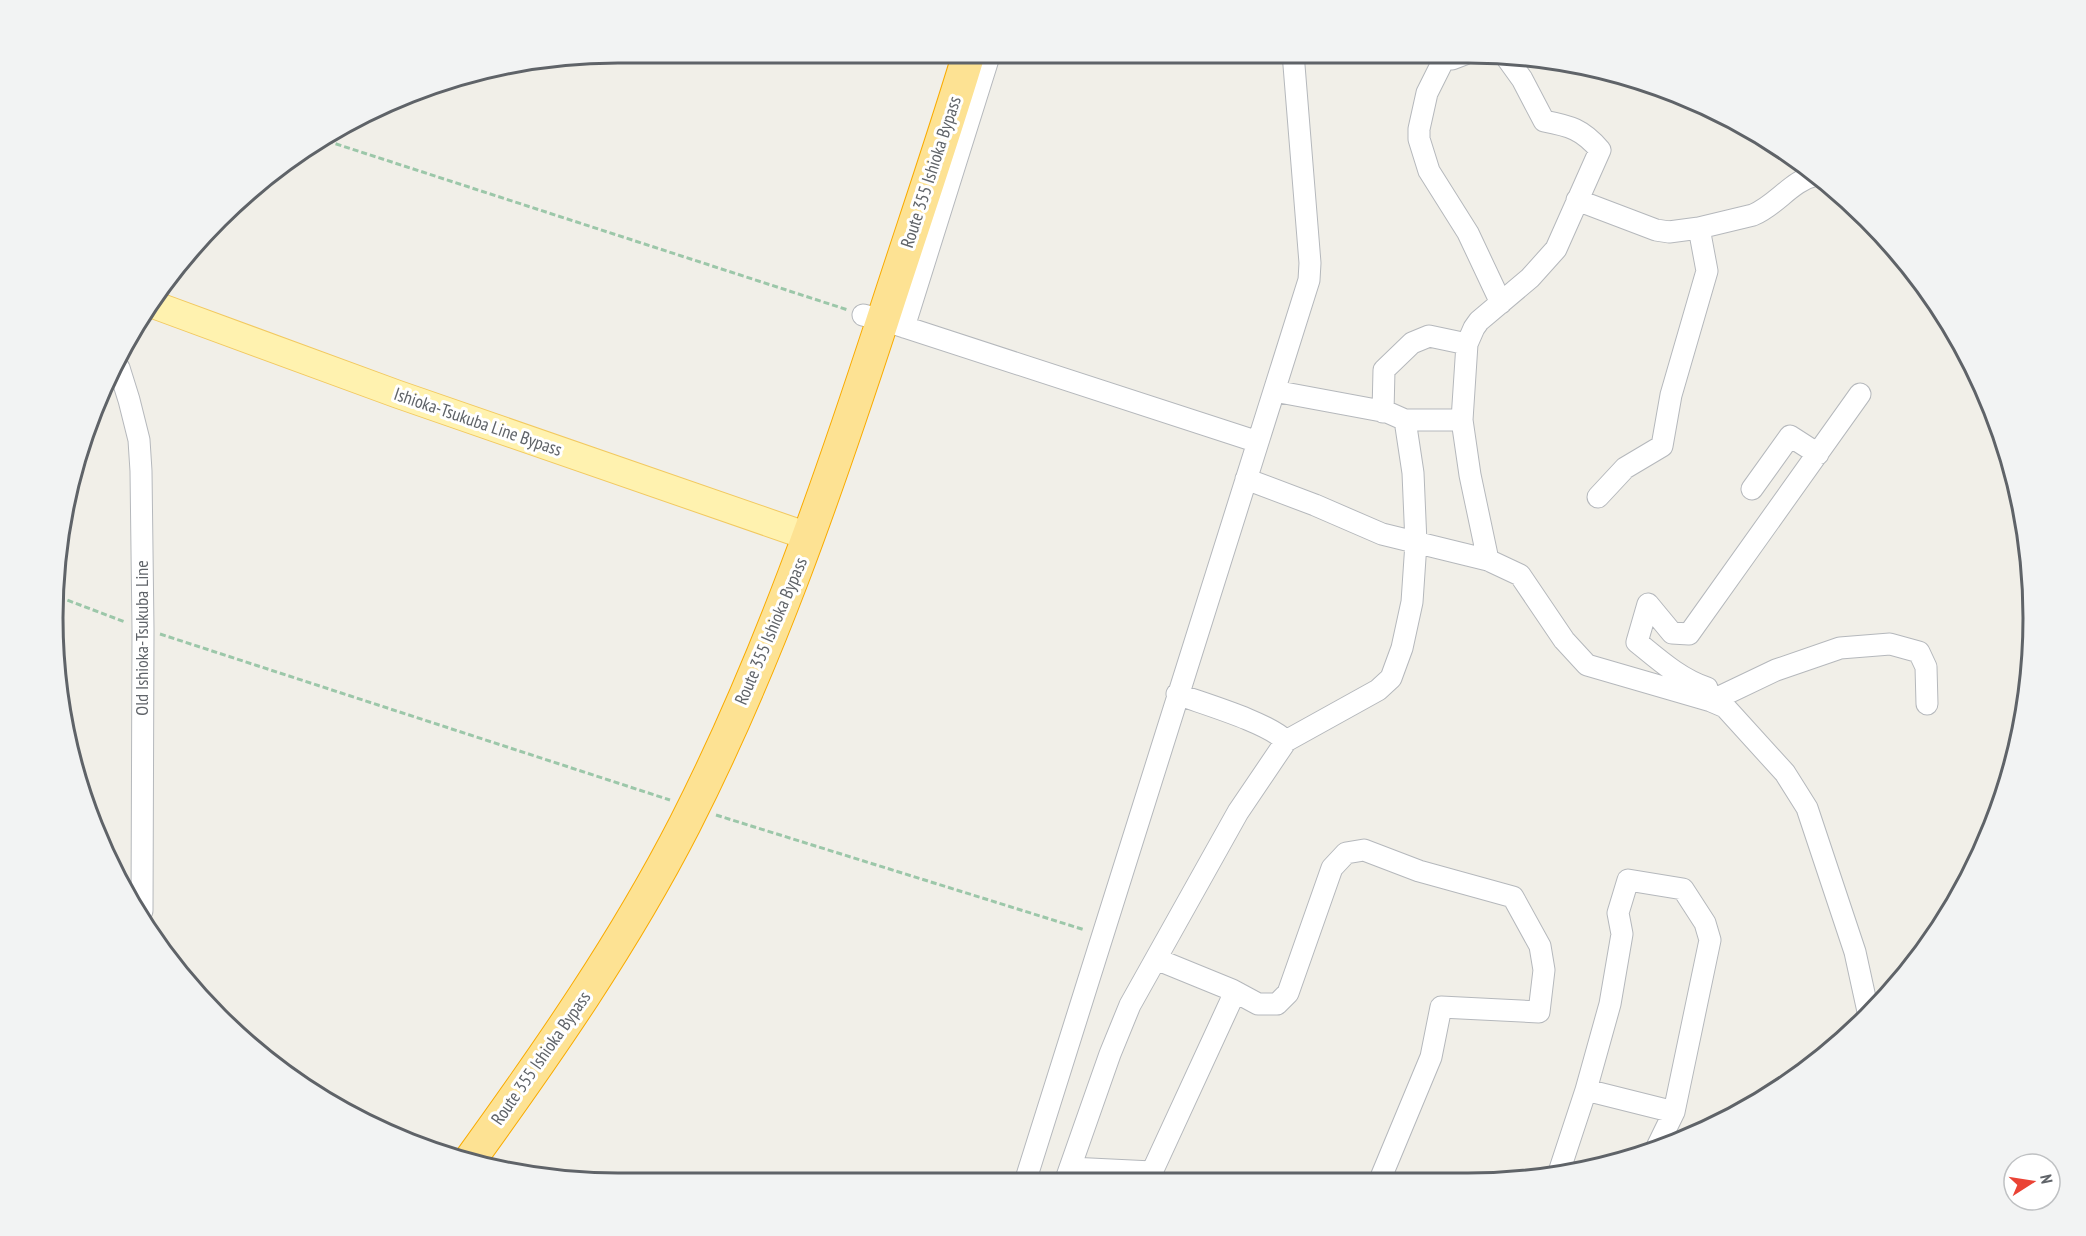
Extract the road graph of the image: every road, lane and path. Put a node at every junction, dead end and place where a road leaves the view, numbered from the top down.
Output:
1 (966, 63) edge
2 (986, 63) edge
3 (1294, 63) edge
4 (1440, 63) edge
5 (1512, 65) edge
6 (332, 143) edge
7 (1805, 177) edge
8 (1576, 200) junction
9 (1699, 228) junction
10 (1501, 303) junction
11 (159, 307) edge
12 (883, 321) junction
13 (1467, 344) junction
14 (120, 372) edge
15 (1274, 391) junction
16 (1860, 394) dead end
17 (1383, 412) junction
18 (1405, 420) junction
19 (1462, 420) junction
20 (1258, 442) junction
21 (1818, 454) junction
22 (1246, 479) junction
23 (1752, 489) dead end
24 (1598, 497) dead end
25 (810, 537) junction
26 (1416, 543) junction
27 (1488, 561) junction
28 (64, 599) edge
29 (143, 628) junction
30 (1177, 694) junction
31 (1711, 701) junction
32 (1927, 704) dead end
33 (1286, 741) junction
34 (693, 806) junction
35 (142, 904) edge
36 (1101, 935) junction
37 (1156, 959) junction
38 (1235, 992) junction
39 (1866, 1003) edge
40 (1586, 1090) junction
41 (1674, 1112) junction
42 (1661, 1138) edge
43 (474, 1154) edge
44 (1561, 1164) edge
45 (1028, 1173) edge
46 (1068, 1173) edge
47 (1124, 1173) edge
48 (1383, 1173) edge

1 - 12 highway, Route 355 Ishioka Bypass
2 - 12 street
3 - 15 street
4 - 10 street
5 - 8 street
6 - 12 path
7 - 9 street
8 - 9 street
8 - 10 street
9 - 24 street
10 - 13 street
11 - 25 main road, Ishioka-Tsukuba Line Bypass
12 - 20 street
12 - 25 highway, Route 355 Ishioka Bypass
13 - 17 street
13 - 19 street
14 - 29 street, Old Ishioka-Tsukuba Line
15 - 17 street
15 - 20 street
16 - 21 street
17 - 18 street
18 - 19 street
18 - 26 street
19 - 27 street
20 - 22 street
21 - 23 street
21 - 31 street
22 - 26 street
22 - 30 street
25 - 34 highway, Route 355 Ishioka Bypass
26 - 27 street
26 - 33 street
27 - 31 street
28 - 29 path
29 - 34 path
29 - 35 street, Old Ishioka-Tsukuba Line
30 - 33 street
30 - 36 street
31 - 32 street
31 - 39 street
33 - 37 street
34 - 36 path
34 - 43 highway, Route 355 Ishioka Bypass
36 - 45 street
37 - 38 street
37 - 46 street
38 - 47 street
38 - 48 street
40 - 41 street
40 - 41 street
40 - 44 street
41 - 42 street

